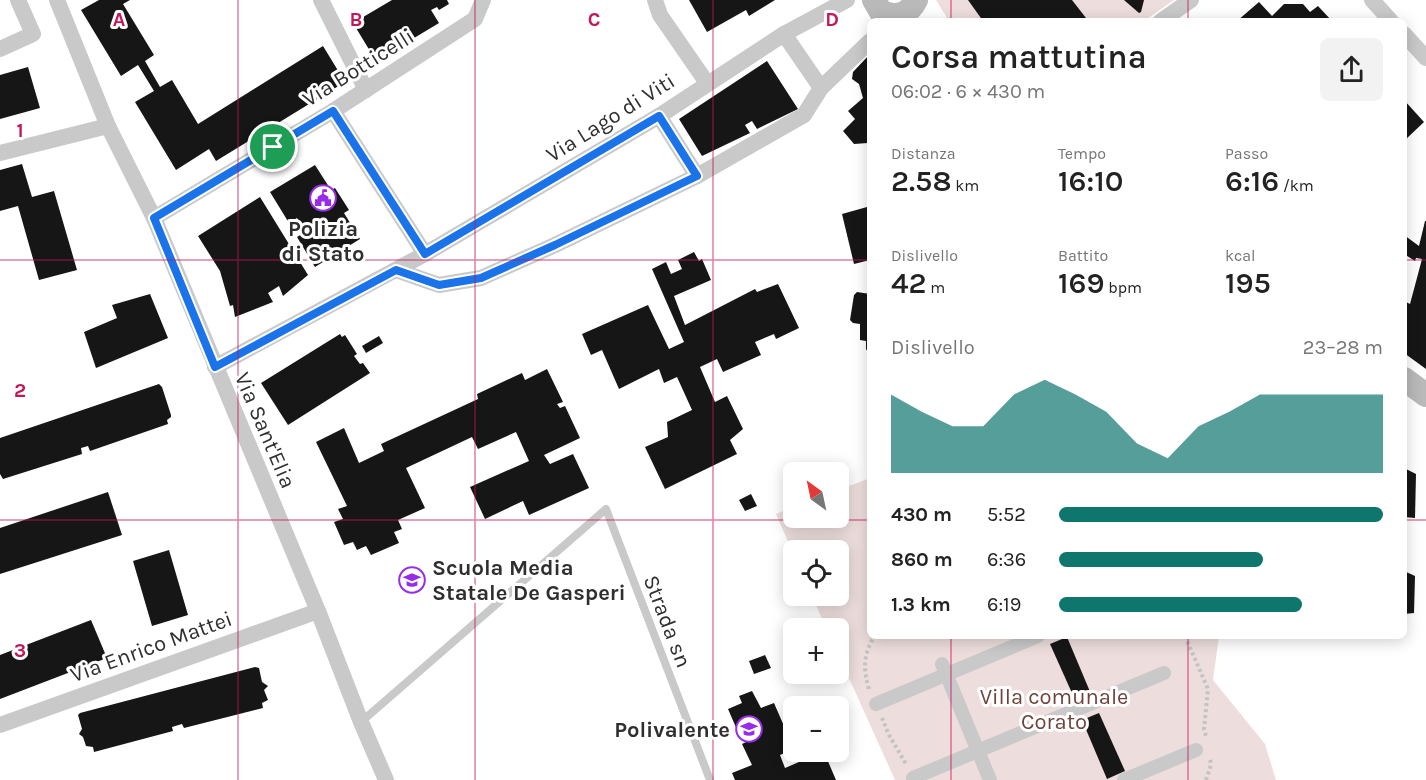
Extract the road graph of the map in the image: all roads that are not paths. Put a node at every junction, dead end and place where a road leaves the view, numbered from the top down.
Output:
1 (18, 0) edge
2 (57, 0) edge
3 (321, 0) edge
4 (483, 0) edge
5 (655, 0) edge
6 (847, 0) edge
7 (874, 0) edge
8 (1191, 0) edge
9 (1372, 0) edge
10 (907, 14) edge
11 (1165, 18) edge
12 (1388, 18) edge
13 (784, 34) junction
14 (1407, 37) edge
15 (867, 44) edge
16 (0, 49) edge
17 (1426, 58) edge
18 (707, 82) junction
19 (821, 88) junction
20 (366, 90) junction
21 (333, 111) junction
22 (659, 116) junction
23 (108, 126) junction
24 (0, 153) edge
25 (697, 176) junction
26 (154, 218) junction
27 (425, 254) junction
28 (396, 270) junction
29 (215, 367) junction
30 (1407, 381) edge
31 (1426, 395) edge
32 (318, 611) junction
33 (1030, 639) edge
34 (944, 670) junction
35 (1164, 672) dead end
36 (876, 705) dead end
37 (361, 722) junction
38 (0, 724) edge
39 (1196, 750) dead end
40 (978, 752) junction
41 (913, 778) dead end
42 (386, 780) edge
43 (710, 780) edge
44 (990, 780) edge
45 (1124, 780) edge

1 - 16 street
2 - 23 street, Via Sant'Elia
3 - 20 street
4 - 20 street, Via Botticelli
5 - 18 street
6 - 13 street, Via Lago di Viti
7 - 10 main road
8 - 11 street
9 - 12 street
13 - 18 street, Via Lago di Viti
13 - 19 street
14 - 17 street
15 - 19 street
18 - 22 street, Via Lago di Viti
19 - 25 street
20 - 21 street, Via Botticelli
21 - 26 street, Via Botticelli
21 - 27 street
22 - 25 street
22 - 27 street, Via Lago di Viti
23 - 24 street
23 - 26 street, Via Sant'Elia
25 - 28 street
26 - 29 street, Via Sant'Elia
27 - 28 street, Via Lago di Viti
28 - 29 street, Via Lago di Viti
29 - 32 street, Via Sant'Elia
30 - 31 main road
32 - 37 street, Via Sant'Elia
32 - 38 street, Via Enrico Mattei
33 - 34 street
34 - 36 street
34 - 40 street
35 - 40 street
37 - 42 street, Via Sant'Elia
37 - 43 lane, Strada sn
39 - 45 street
40 - 41 street
40 - 44 street

